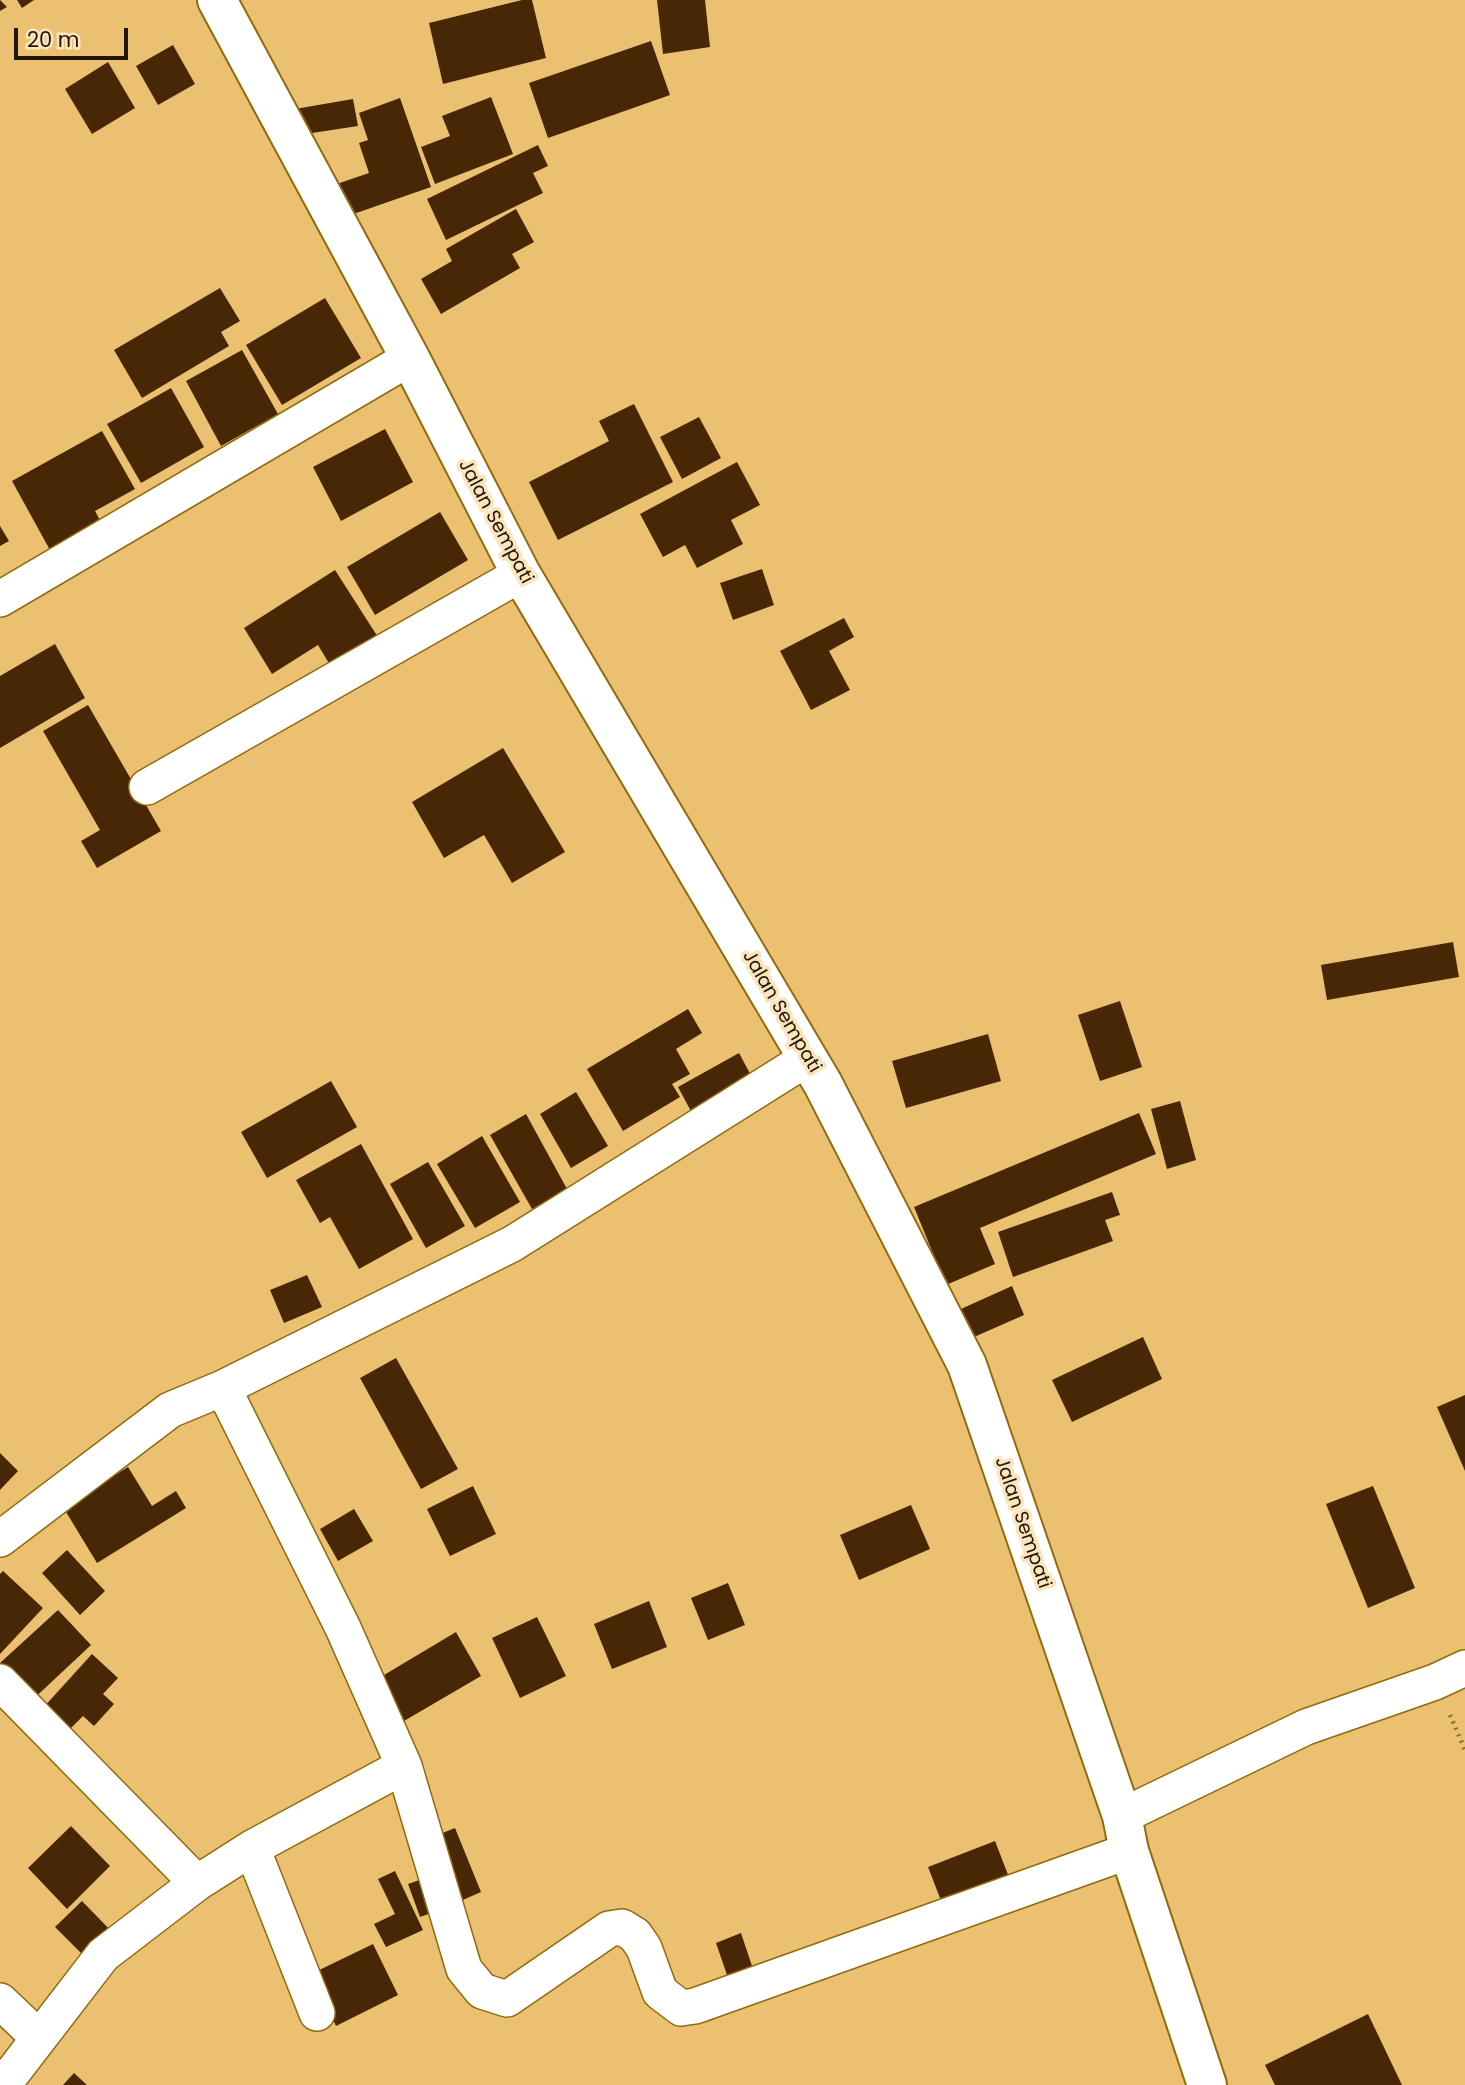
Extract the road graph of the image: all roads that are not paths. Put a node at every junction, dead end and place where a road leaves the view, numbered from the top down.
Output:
1 (217, 0) edge
2 (410, 358) junction
3 (521, 574) junction
4 (0, 599) edge
5 (147, 787) dead end
6 (808, 1058) junction
7 (223, 1388) junction
8 (0, 1539) edge
9 (1465, 1668) edge
10 (0, 1682) edge
11 (404, 1766) junction
12 (1126, 1833) junction
13 (252, 1848) junction
14 (197, 1883) junction
15 (0, 2001) edge
16 (317, 2013) dead end
17 (38, 2038) junction
18 (3, 2085) edge
19 (1207, 2085) edge

1 - 2 street, Jalan Sempati
2 - 3 street, Jalan Sempati
2 - 4 street
3 - 5 street
3 - 6 street, Jalan Sempati
6 - 7 street
6 - 12 street, Jalan Sempati
7 - 8 street
7 - 11 street
9 - 12 street
10 - 14 street
11 - 12 street
11 - 13 street
12 - 19 street, Jalan Sempati
13 - 14 street
13 - 16 street
14 - 17 street
15 - 17 street
17 - 18 street

